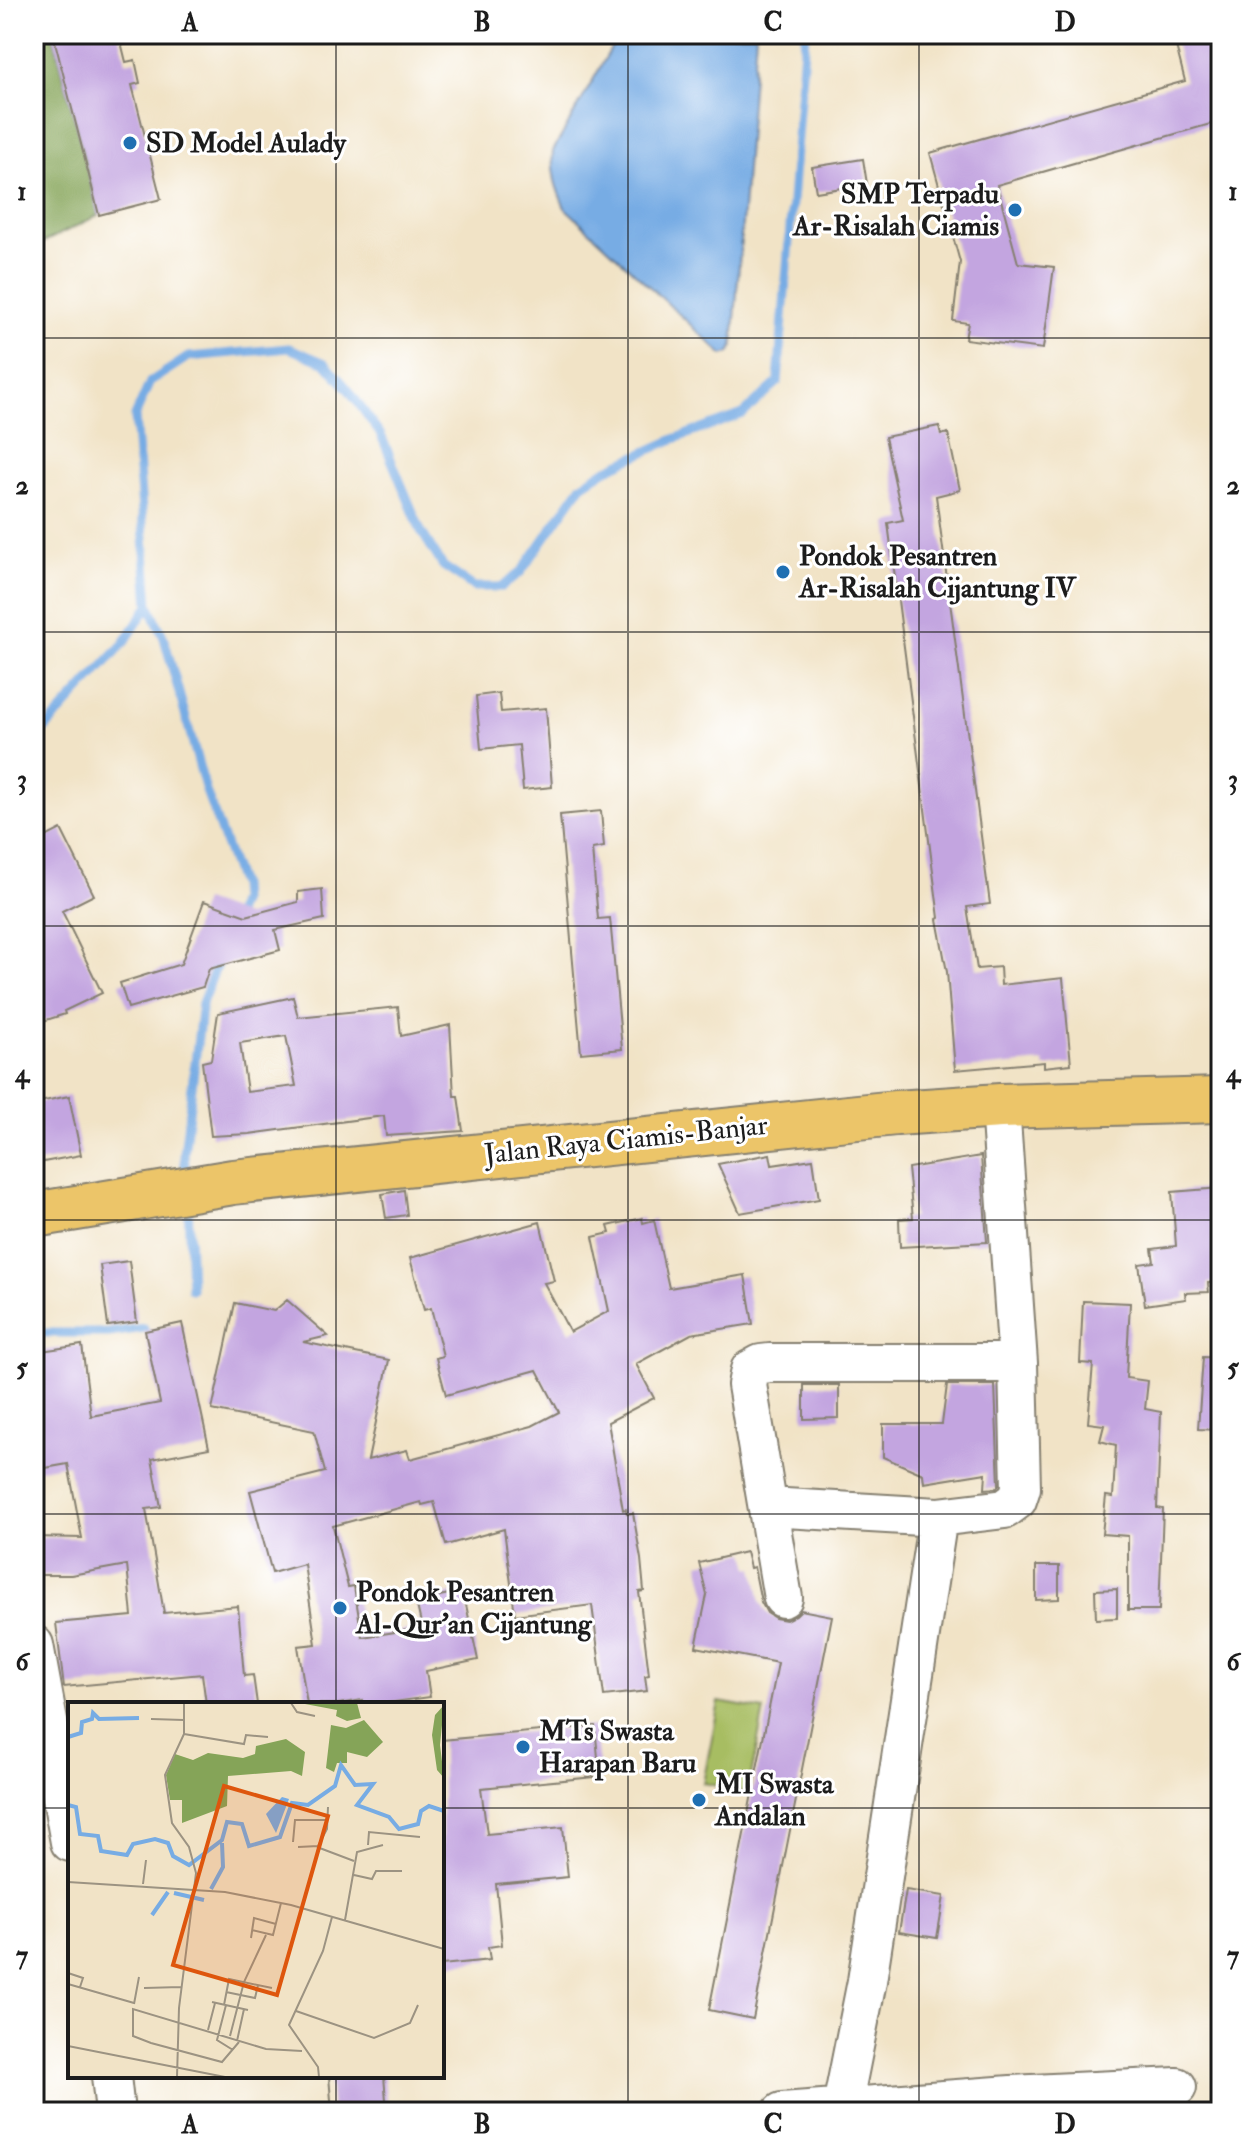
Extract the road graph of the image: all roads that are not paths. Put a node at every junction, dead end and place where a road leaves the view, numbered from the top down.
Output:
1 (1221, 1100) edge
2 (1000, 1106) junction
3 (34, 1215) edge
4 (1018, 1363) junction
5 (768, 1507) junction
6 (938, 1517) junction
7 (783, 1598) dead end
8 (34, 1645) edge
9 (68, 1831) edge
10 (111, 2078) edge
11 (1177, 2087) dead end
12 (1012, 2104) edge
13 (841, 2110) edge
14 (115, 2112) edge
15 (782, 2112) edge

1 - 2 highway, Jalan Raya Ciamis-Banjar
2 - 3 highway, Jalan Raya Ciamis-Banjar
2 - 4 street
4 - 5 street
4 - 6 street
5 - 6 street
5 - 7 street
6 - 13 street
8 - 9 street
10 - 14 street
11 - 12 street
12 - 13 street
13 - 15 street

